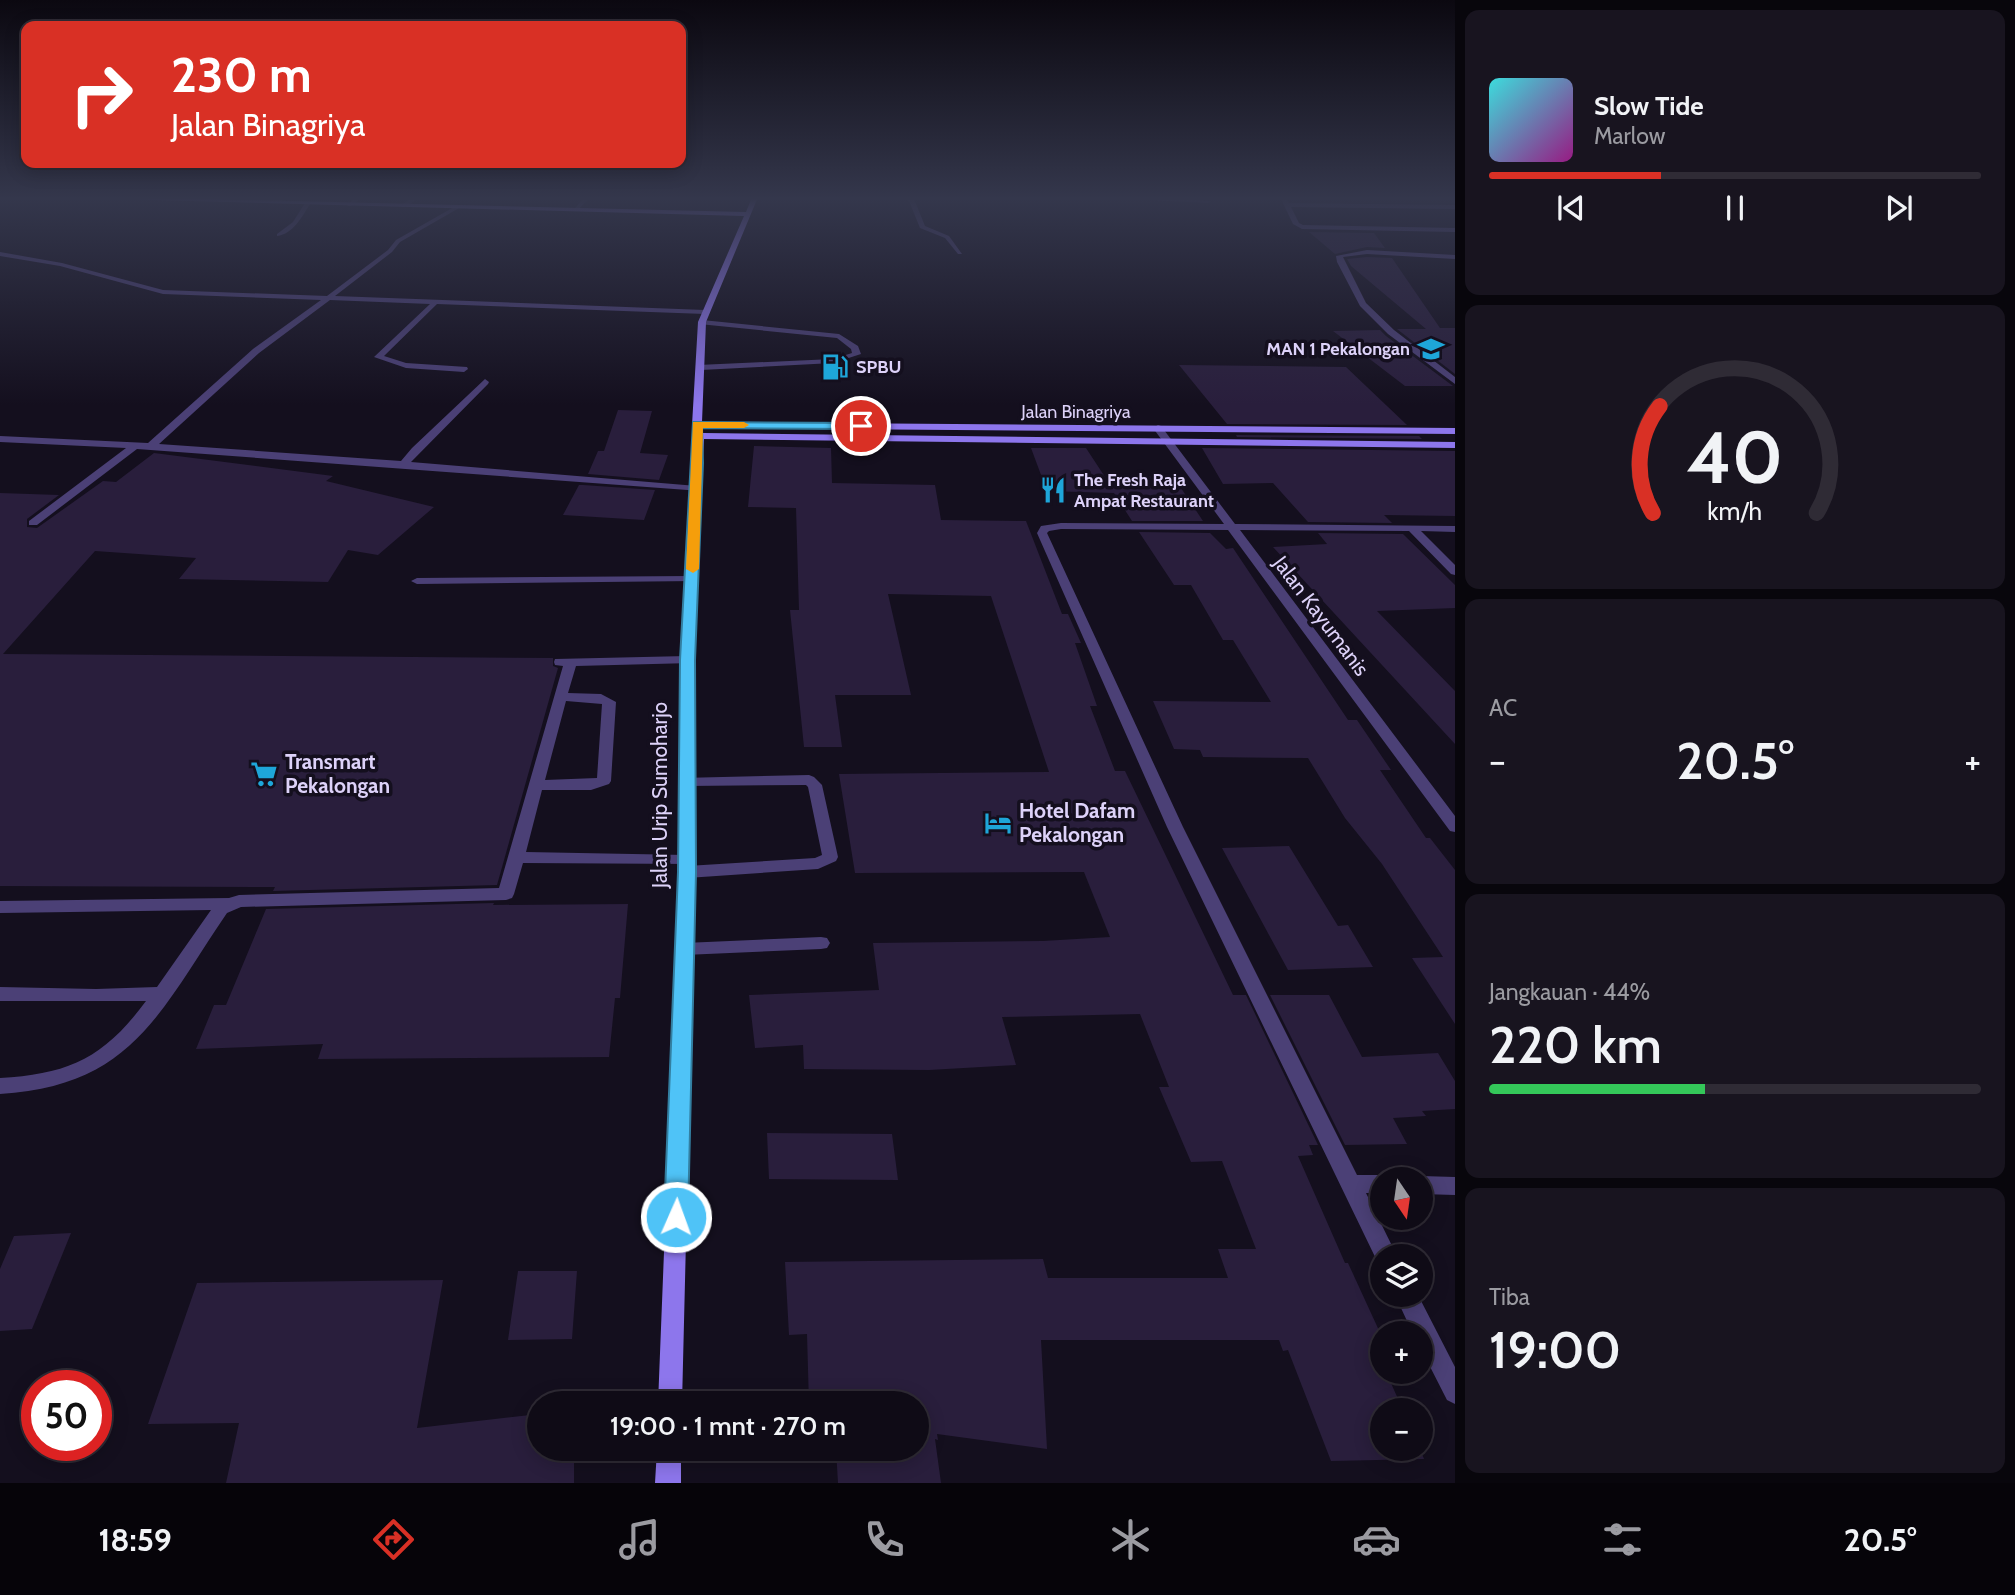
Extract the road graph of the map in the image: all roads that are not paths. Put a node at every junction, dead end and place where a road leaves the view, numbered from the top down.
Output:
1 (65, 266) edge
2 (372, 266) edge
3 (725, 266) edge
4 (1342, 266) edge
5 (324, 300) junction
6 (434, 304) junction
7 (704, 316) junction
8 (701, 367) junction
9 (464, 369) dead end
10 (1455, 381) edge
11 (485, 382) dead end
12 (1026, 427) junction
13 (1158, 428) junction
14 (698, 430) junction
15 (1352, 430) junction
16 (1455, 431) edge
17 (0, 439) edge
18 (1031, 440) junction
19 (1167, 441) junction
20 (136, 445) junction
21 (152, 445) junction
22 (1363, 445) junction
23 (1455, 445) edge
24 (405, 463) junction
25 (697, 489) junction
26 (33, 523) dead end
27 (1230, 527) junction
28 (1412, 528) junction
29 (1455, 529) edge
30 (1455, 572) edge
31 (692, 579) junction
32 (417, 582) dead end
33 (687, 660) junction
34 (561, 697) junction
35 (686, 781) junction
36 (538, 785) junction
37 (1455, 827) edge
38 (519, 857) junction
39 (686, 866) junction
40 (228, 904) junction
41 (0, 907) edge
42 (821, 943) dead end
43 (684, 949) junction
44 (0, 994) edge
45 (162, 994) junction
46 (0, 1086) edge
47 (1349, 1184) junction
48 (1370, 1185) edge
49 (1433, 1185) edge
50 (1455, 1186) edge
51 (1380, 1244) edge
52 (1412, 1307) edge
53 (670, 1391) edge
54 (1455, 1392) edge
55 (669, 1461) edge
56 (668, 1483) edge

1 - 5 street
2 - 5 street
3 - 7 street, Jalan Urip Sumoharjo
4 - 10 street
5 - 6 street
5 - 21 street
6 - 7 street
6 - 9 street
7 - 8 street, Jalan Urip Sumoharjo
7 - 8 street
8 - 14 street, Jalan Urip Sumoharjo
11 - 24 street
12 - 13 street, Jalan Binagriya
12 - 14 street, Jalan Binagriya
12 - 18 street
13 - 15 street, Jalan Binagriya
13 - 19 street, Jalan Kayumanis
14 - 18 street, Jalan Binagriya
14 - 25 street, Jalan Urip Sumoharjo
15 - 16 street, Jalan Binagriya
15 - 22 street
17 - 20 street
18 - 19 street, Jalan Binagriya
19 - 22 street, Jalan Binagriya
19 - 27 street, Jalan Kayumanis
20 - 21 street
20 - 26 street
21 - 24 street
22 - 23 street, Jalan Binagriya
24 - 25 street
25 - 31 street, Jalan Urip Sumoharjo
27 - 28 street
27 - 37 street, Jalan Kayumanis
27 - 47 street
28 - 29 street
28 - 30 street
31 - 32 street
31 - 33 street, Jalan Urip Sumoharjo
33 - 34 street
33 - 35 street, Jalan Urip Sumoharjo
34 - 36 street
34 - 36 street
35 - 39 street, Jalan Urip Sumoharjo
35 - 39 street
36 - 38 street
38 - 39 street
38 - 40 street
39 - 43 street, Jalan Urip Sumoharjo
40 - 41 street
40 - 45 street
42 - 43 street
43 - 53 street, Jalan Urip Sumoharjo
44 - 45 street
45 - 46 street
47 - 48 street
47 - 51 street
49 - 50 street
52 - 54 street
55 - 56 street

